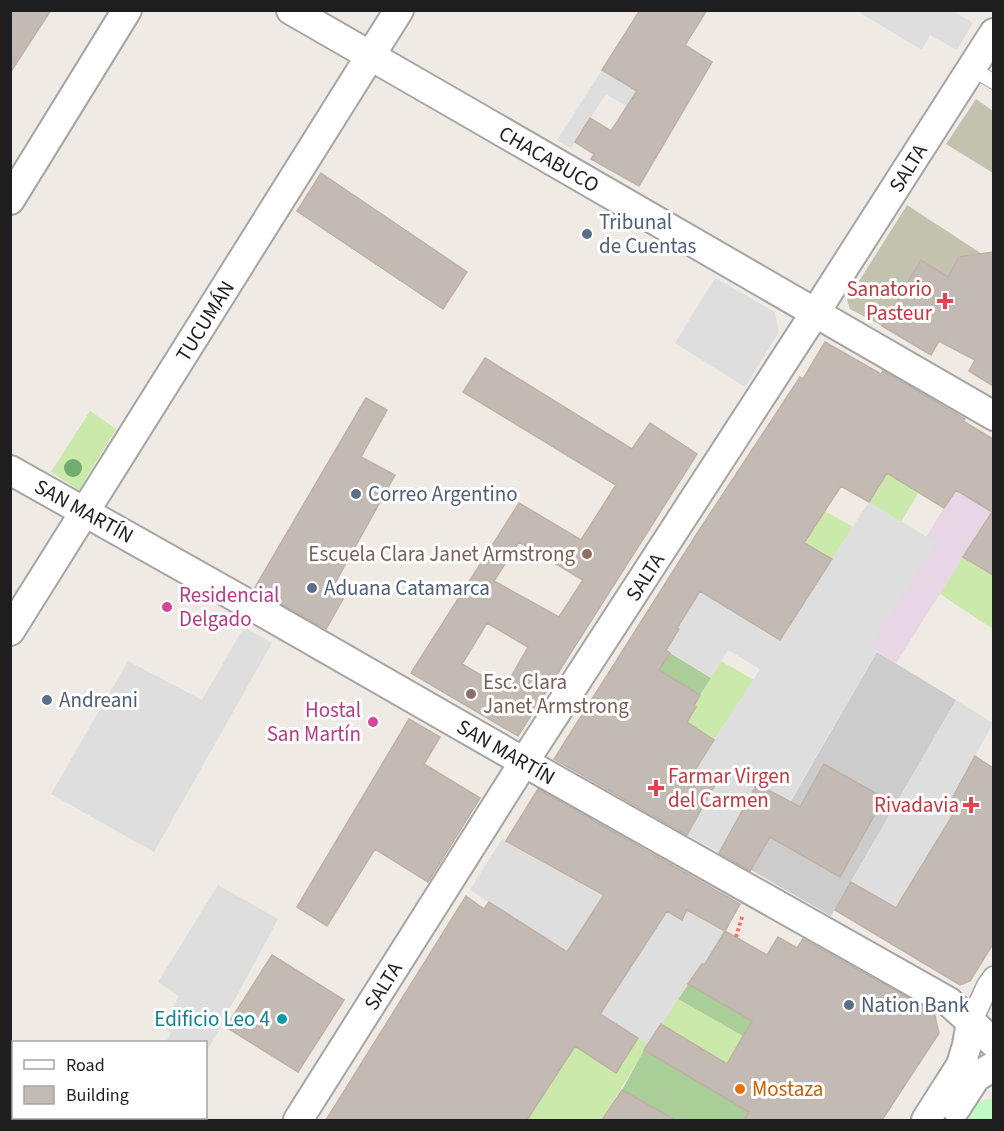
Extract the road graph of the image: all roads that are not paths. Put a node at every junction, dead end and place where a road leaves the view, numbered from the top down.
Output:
1 (127, 10) edge
2 (291, 10) edge
3 (399, 10) edge
4 (993, 33) edge
5 (370, 56) junction
6 (982, 75) edge
7 (10, 200) edge
8 (815, 313) junction
9 (993, 416) edge
10 (10, 470) edge
11 (86, 512) junction
12 (10, 632) edge
13 (524, 762) junction
14 (993, 977) edge
15 (971, 1022) junction
16 (993, 1043) edge
17 (993, 1066) edge
18 (298, 1120) edge
19 (926, 1120) edge
20 (948, 1120) edge

1 - 7 street
2 - 5 street, CHACABUCO
3 - 5 street, TUCUMÁN
4 - 6 street, SALTA
5 - 8 street, CHACABUCO
5 - 11 street, TUCUMÁN
6 - 8 street, SALTA
8 - 9 street, CHACABUCO
8 - 13 street, SALTA
10 - 11 street, SAN MARTÍN
11 - 12 street, TUCUMÁN
11 - 13 street, SAN MARTÍN
13 - 15 street, SAN MARTÍN
13 - 18 street, SALTA
14 - 15 street
15 - 16 street, SAN MARTÍN
15 - 19 street
17 - 20 street

